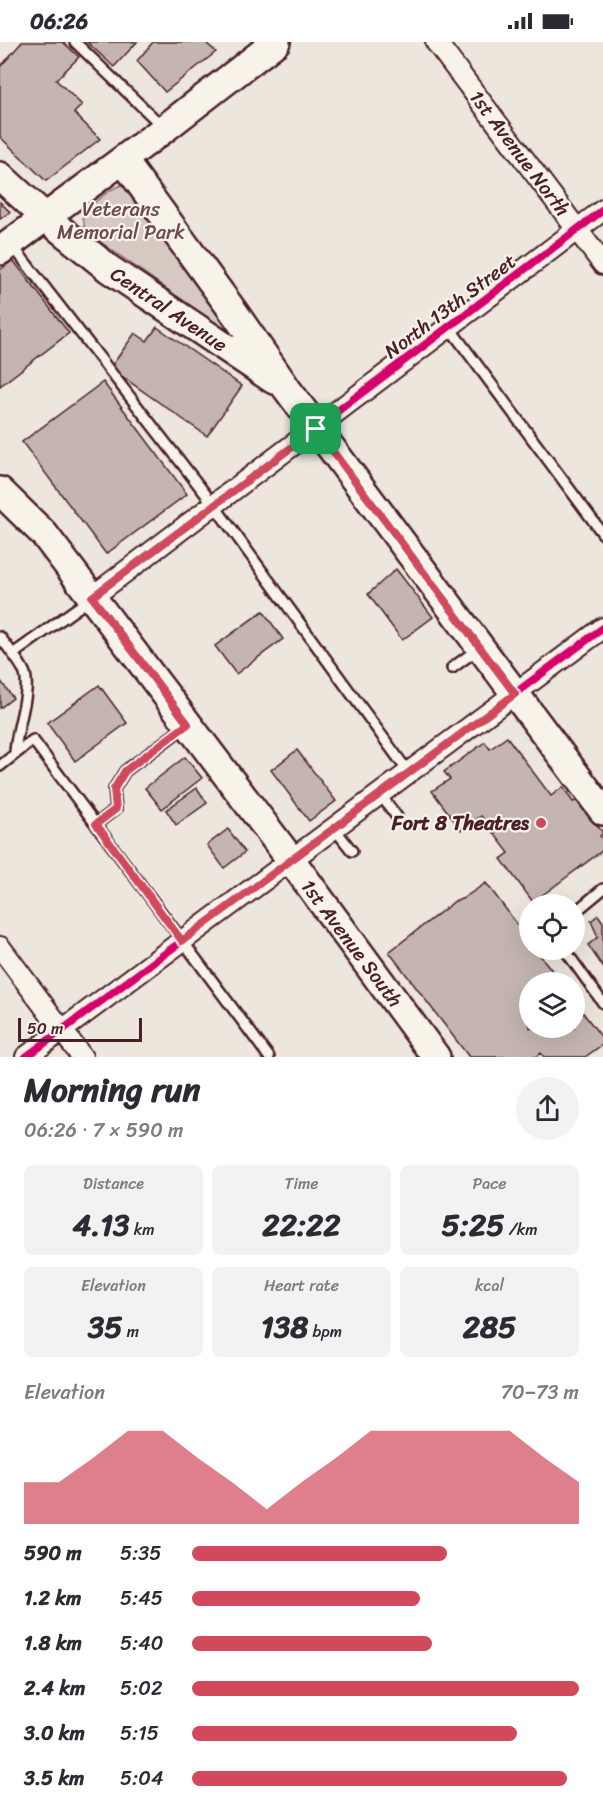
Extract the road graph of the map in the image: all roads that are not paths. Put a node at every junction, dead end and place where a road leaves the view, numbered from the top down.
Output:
1 (75, 42) edge
2 (436, 42) edge
3 (270, 43) edge
4 (164, 129) junction
5 (123, 160) junction
6 (0, 176) edge
7 (603, 210) edge
8 (46, 218) junction
9 (577, 229) junction
10 (5, 247) edge
11 (603, 264) edge
12 (449, 327) junction
13 (287, 389) junction
14 (316, 429) junction
15 (0, 491) edge
16 (214, 505) junction
17 (603, 534) edge
18 (92, 597) junction
19 (603, 628) edge
20 (0, 637) edge
21 (480, 647) junction
22 (13, 654) junction
23 (452, 668) dead end
24 (515, 694) junction
25 (188, 724) junction
26 (15, 754) junction
27 (0, 766) edge
28 (408, 773) junction
29 (380, 794) junction
30 (603, 811) edge
31 (397, 817) dead end
32 (96, 824) junction
33 (334, 828) junction
34 (352, 851) dead end
35 (291, 860) junction
36 (602, 891) edge
37 (585, 904) edge
38 (182, 941) junction
39 (0, 947) edge
40 (572, 960) edge
41 (603, 1003) edge
42 (62, 1030) junction
43 (26, 1057) edge
44 (82, 1057) edge
45 (269, 1057) edge
46 (436, 1057) edge

1 - 4 lane
2 - 9 street, 1st Avenue North
3 - 4 main road
4 - 5 main road
5 - 8 main road
5 - 13 main road, Central Avenue
6 - 8 main road, Central Avenue
7 - 9 street, North 13th Street
8 - 10 main road
8 - 13 main road, Central Avenue
9 - 11 street, 1st Avenue North
9 - 12 street, North 13th Street
10 - 16 lane
12 - 14 street, North 13th Street
12 - 17 lane
13 - 14 main road, Central Avenue
14 - 16 street, North 13th Street
14 - 21 main road, Central Avenue
15 - 18 main road, 1st Avenue South
16 - 18 street, North 13th Street
16 - 28 lane
18 - 22 lane
18 - 25 main road, 1st Avenue South
19 - 24 street
20 - 22 lane
21 - 23 lane
21 - 24 main road, Central Avenue
22 - 26 lane
24 - 28 street
24 - 30 main road, Central Avenue
25 - 32 lane
25 - 35 main road, 1st Avenue South
26 - 27 lane
26 - 32 lane
28 - 29 street
29 - 31 lane
29 - 33 street
32 - 38 lane
33 - 34 lane
33 - 35 street
35 - 38 street
35 - 46 main road, 1st Avenue South
36 - 37 lane
38 - 42 street
38 - 45 lane
39 - 42 street
40 - 41 lane
42 - 43 street
42 - 44 street

